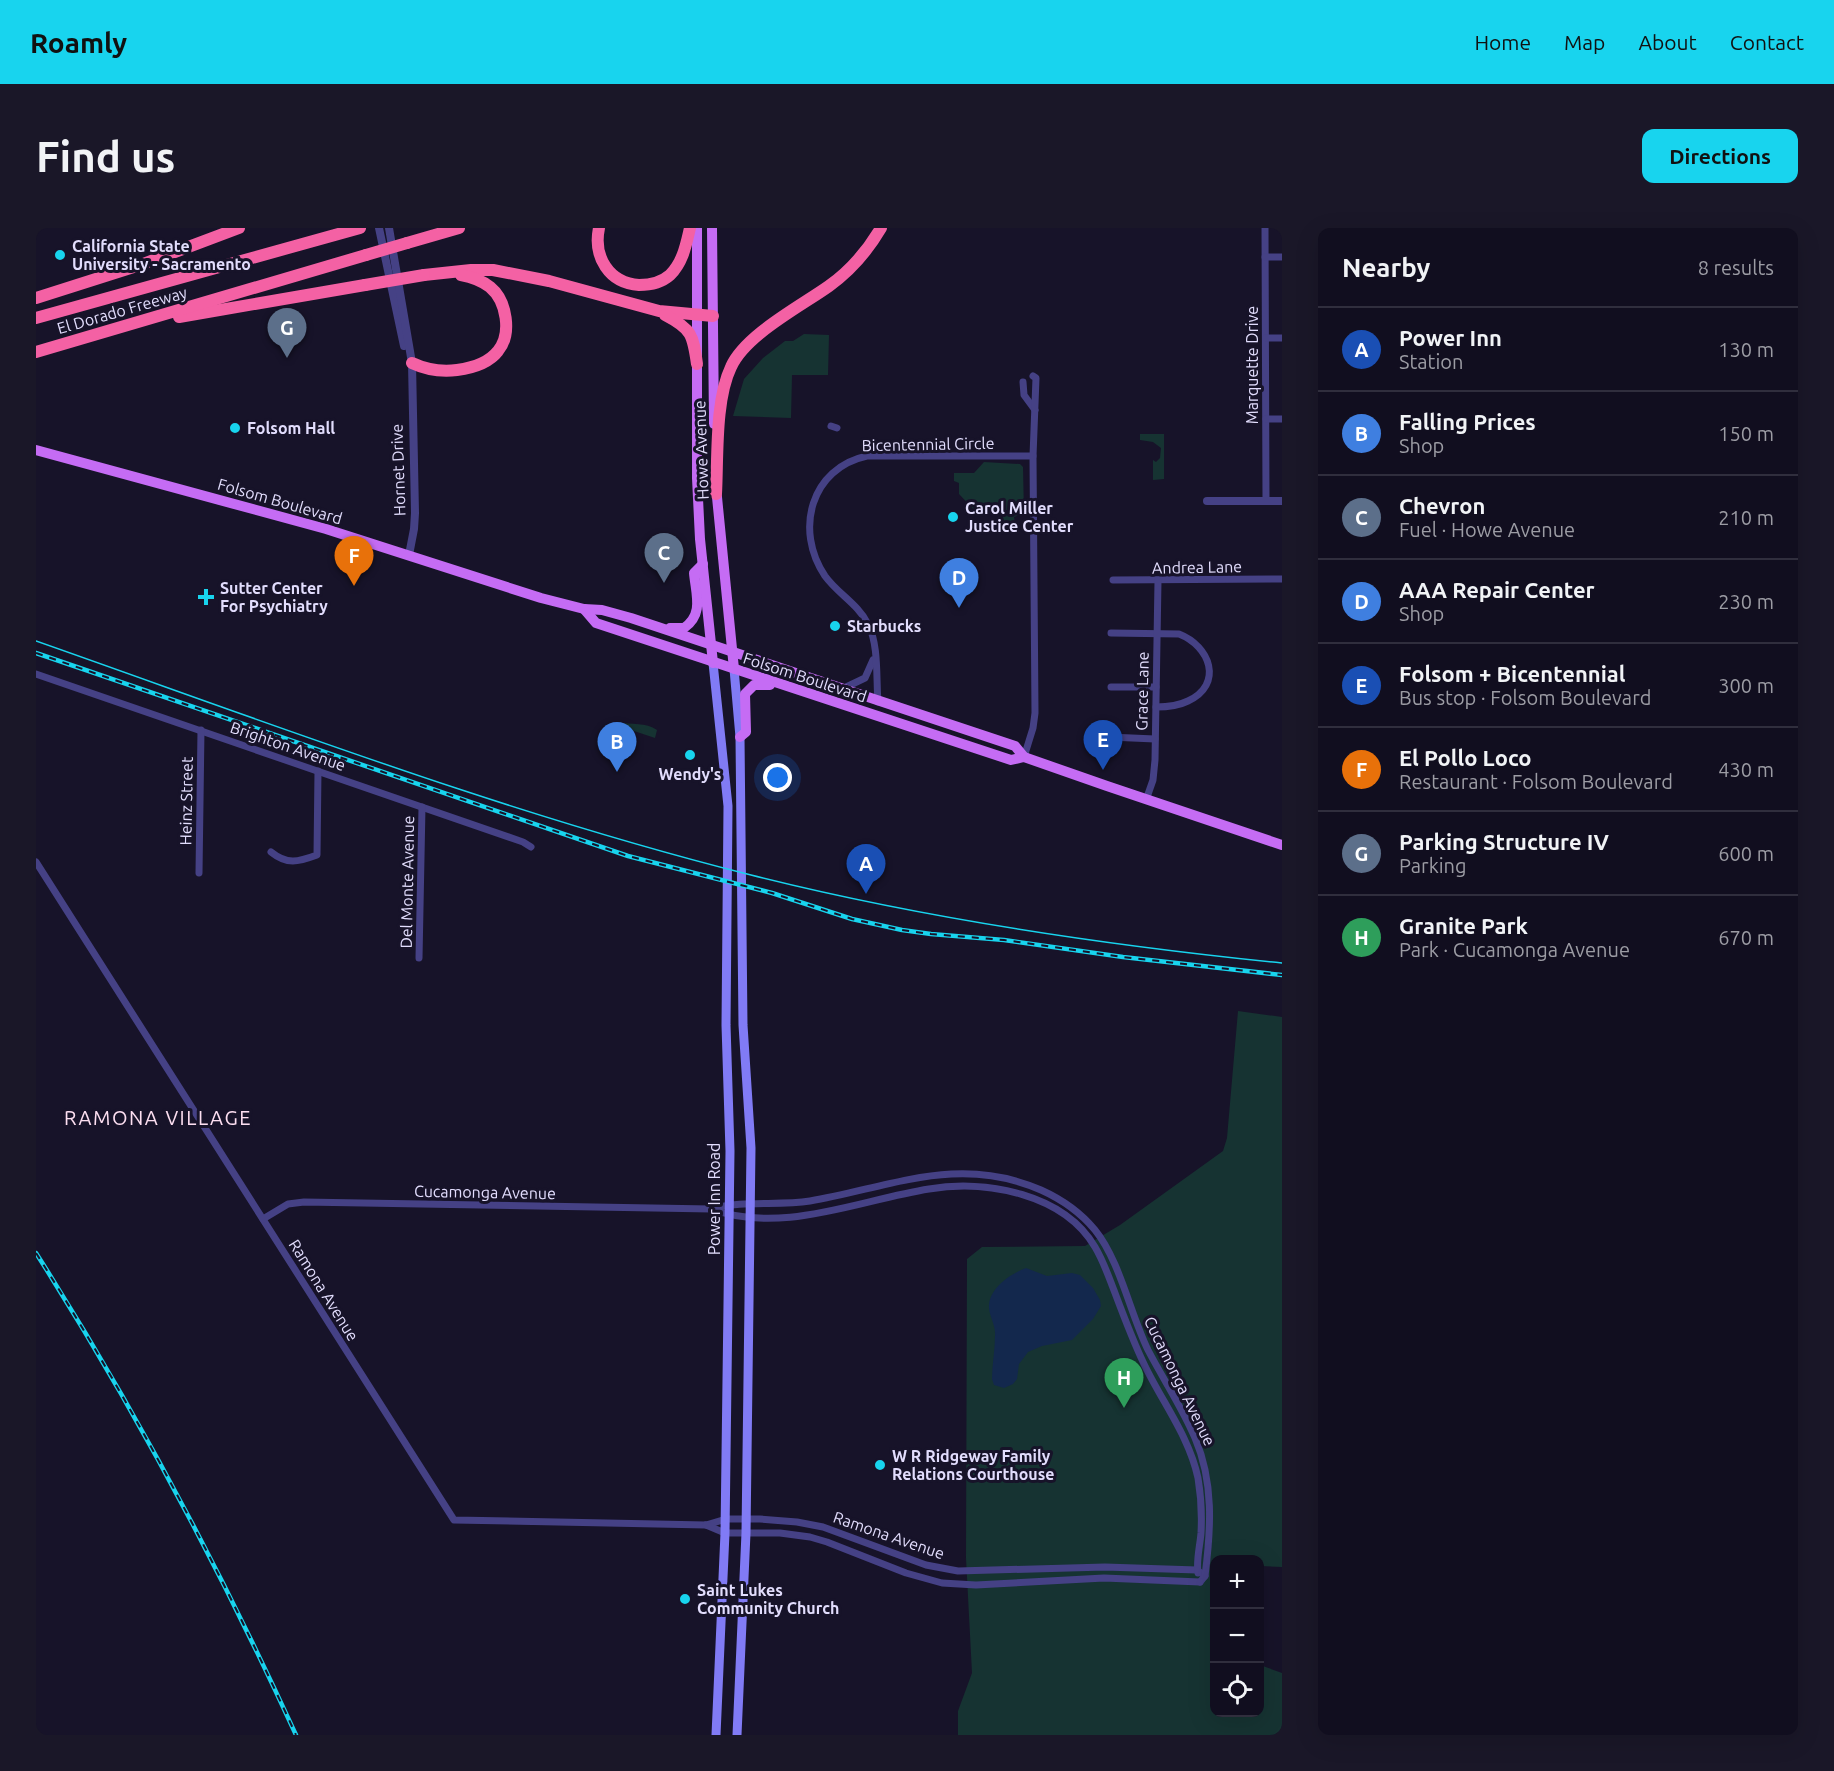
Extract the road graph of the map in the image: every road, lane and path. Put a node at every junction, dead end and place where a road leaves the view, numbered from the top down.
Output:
1 (239, 228) edge
2 (326, 228) edge
3 (360, 228) edge
4 (380, 228) edge
5 (389, 228) edge
6 (459, 228) edge
7 (599, 228) edge
8 (690, 228) edge
9 (698, 228) edge
10 (712, 228) edge
11 (881, 228) edge
12 (1265, 228) edge
13 (302, 244) junction
14 (1265, 257) junction
15 (1282, 257) edge
16 (430, 274) junction
17 (36, 298) edge
18 (659, 311) junction
19 (698, 315) junction
20 (713, 316) junction
21 (36, 318) edge
22 (124, 326) junction
23 (1266, 338) junction
24 (1282, 338) edge
25 (36, 352) edge
26 (412, 363) junction
27 (697, 364) junction
28 (1033, 376) dead end
29 (412, 384) junction
30 (1036, 387) junction
31 (1035, 410) junction
32 (1266, 419) junction
33 (1282, 419) edge
34 (36, 450) edge
35 (1033, 456) junction
36 (716, 494) junction
37 (1207, 501) dead end
38 (1266, 501) junction
39 (1282, 501) edge
40 (409, 555) junction
41 (703, 564) junction
42 (1282, 579) edge
43 (1113, 580) dead end
44 (1158, 581) junction
45 (584, 609) junction
46 (658, 627) junction
47 (1111, 633) dead end
48 (1157, 634) junction
49 (711, 645) junction
50 (732, 652) junction
51 (875, 652) junction
52 (713, 663) junction
53 (734, 669) junction
54 (36, 674) edge
55 (782, 685) junction
56 (1111, 687) dead end
57 (1156, 687) junction
58 (841, 689) junction
59 (878, 702) junction
60 (1156, 708) junction
61 (201, 730) junction
62 (740, 737) junction
63 (1109, 737) dead end
64 (1155, 739) junction
65 (1024, 756) junction
66 (318, 771) junction
67 (1146, 800) junction
68 (422, 807) junction
69 (1282, 844) edge
70 (531, 847) dead end
71 (271, 852) dead end
72 (36, 862) edge
73 (199, 873) dead end
74 (419, 958) dead end
75 (730, 1204) junction
76 (750, 1204) junction
77 (711, 1209) junction
78 (729, 1215) junction
79 (750, 1216) junction
80 (263, 1219) junction
81 (747, 1519) junction
82 (726, 1520) junction
83 (706, 1525) junction
84 (725, 1533) junction
85 (746, 1533) junction
86 (1197, 1570) junction
87 (1203, 1579) junction
88 (716, 1735) edge
89 (737, 1735) edge

1 - 17 highway
2 - 13 highway
3 - 13 highway, El Dorado Freeway
4 - 29 street, Hornet Drive
5 - 26 street, Hornet Drive
6 - 22 highway, El Dorado Freeway, bridge
7 - 8 highway
9 - 19 main road, Howe Avenue
10 - 20 main road, Howe Avenue
11 - 36 highway
12 - 14 street, Marquette Drive
13 - 21 highway, El Dorado Freeway
14 - 15 street
14 - 23 street, Marquette Drive
16 - 18 highway
16 - 22 highway, bridge
16 - 26 highway
18 - 19 highway
18 - 27 highway
19 - 20 highway
19 - 27 main road, Howe Avenue
20 - 36 main road, Howe Avenue
22 - 25 highway, El Dorado Freeway
23 - 24 street
23 - 32 street, Marquette Drive
26 - 29 street, Hornet Drive
27 - 41 main road, Howe Avenue
28 - 30 street
29 - 40 street, Hornet Drive
30 - 31 street
30 - 31 street
31 - 35 street
32 - 33 street
32 - 38 street, Marquette Drive
34 - 40 main road, Folsom Boulevard
35 - 51 street, Bicentennial Circle
35 - 65 street
36 - 50 main road, Howe Avenue
37 - 38 street
38 - 39 street
40 - 45 main road, Folsom Boulevard
41 - 46 main road
41 - 49 main road, Howe Avenue
42 - 44 street, Andrea Lane
43 - 44 street, Andrea Lane
44 - 48 street, Grace Lane
45 - 46 main road, Folsom Boulevard
45 - 52 main road, Folsom Boulevard
46 - 49 main road, Folsom Boulevard
47 - 48 street
48 - 57 street, Grace Lane
48 - 60 street
49 - 50 main road, Folsom Boulevard
49 - 52 main road, Howe Avenue
50 - 53 main road, Howe Avenue
50 - 58 main road, Folsom Boulevard
51 - 58 street
51 - 59 street, Bicentennial Circle
52 - 53 main road, Folsom Boulevard
52 - 75 main road, Power Inn Road
53 - 55 main road, Folsom Boulevard
53 - 62 main road
54 - 61 street, Brighton Avenue
55 - 62 main road
55 - 65 main road, Folsom Boulevard
56 - 57 street
57 - 60 street, Grace Lane
58 - 59 main road, Folsom Boulevard
59 - 65 main road, Folsom Boulevard
60 - 64 street, Grace Lane
61 - 66 street, Brighton Avenue
61 - 73 street, Heinz Street
62 - 76 main road
63 - 64 street
64 - 67 street, Grace Lane
65 - 67 main road, Folsom Boulevard
66 - 68 street, Brighton Avenue
66 - 71 street
67 - 69 main road, Folsom Boulevard
68 - 70 street, Brighton Avenue
68 - 74 street, Del Monte Avenue
72 - 80 street, Ramona Avenue
75 - 76 street, Cucamonga Avenue
75 - 77 street, Cucamonga Avenue
75 - 78 main road, Power Inn Road
76 - 79 main road
76 - 87 street, Cucamonga Avenue
77 - 78 street, Cucamonga Avenue
77 - 80 street, Cucamonga Avenue
78 - 79 street, Cucamonga Avenue
78 - 82 main road, Power Inn Road
79 - 81 main road
79 - 86 street, Cucamonga Avenue
80 - 83 street, Ramona Avenue
81 - 82 street, Ramona Avenue
81 - 85 main road
81 - 86 street, Ramona Avenue
82 - 83 street, Ramona Avenue
82 - 84 main road, Power Inn Road
83 - 84 street, Ramona Avenue
84 - 85 street, Ramona Avenue
84 - 88 main road, Power Inn Road
85 - 87 street, Ramona Avenue
85 - 89 main road
86 - 87 street, Cucamonga Avenue

